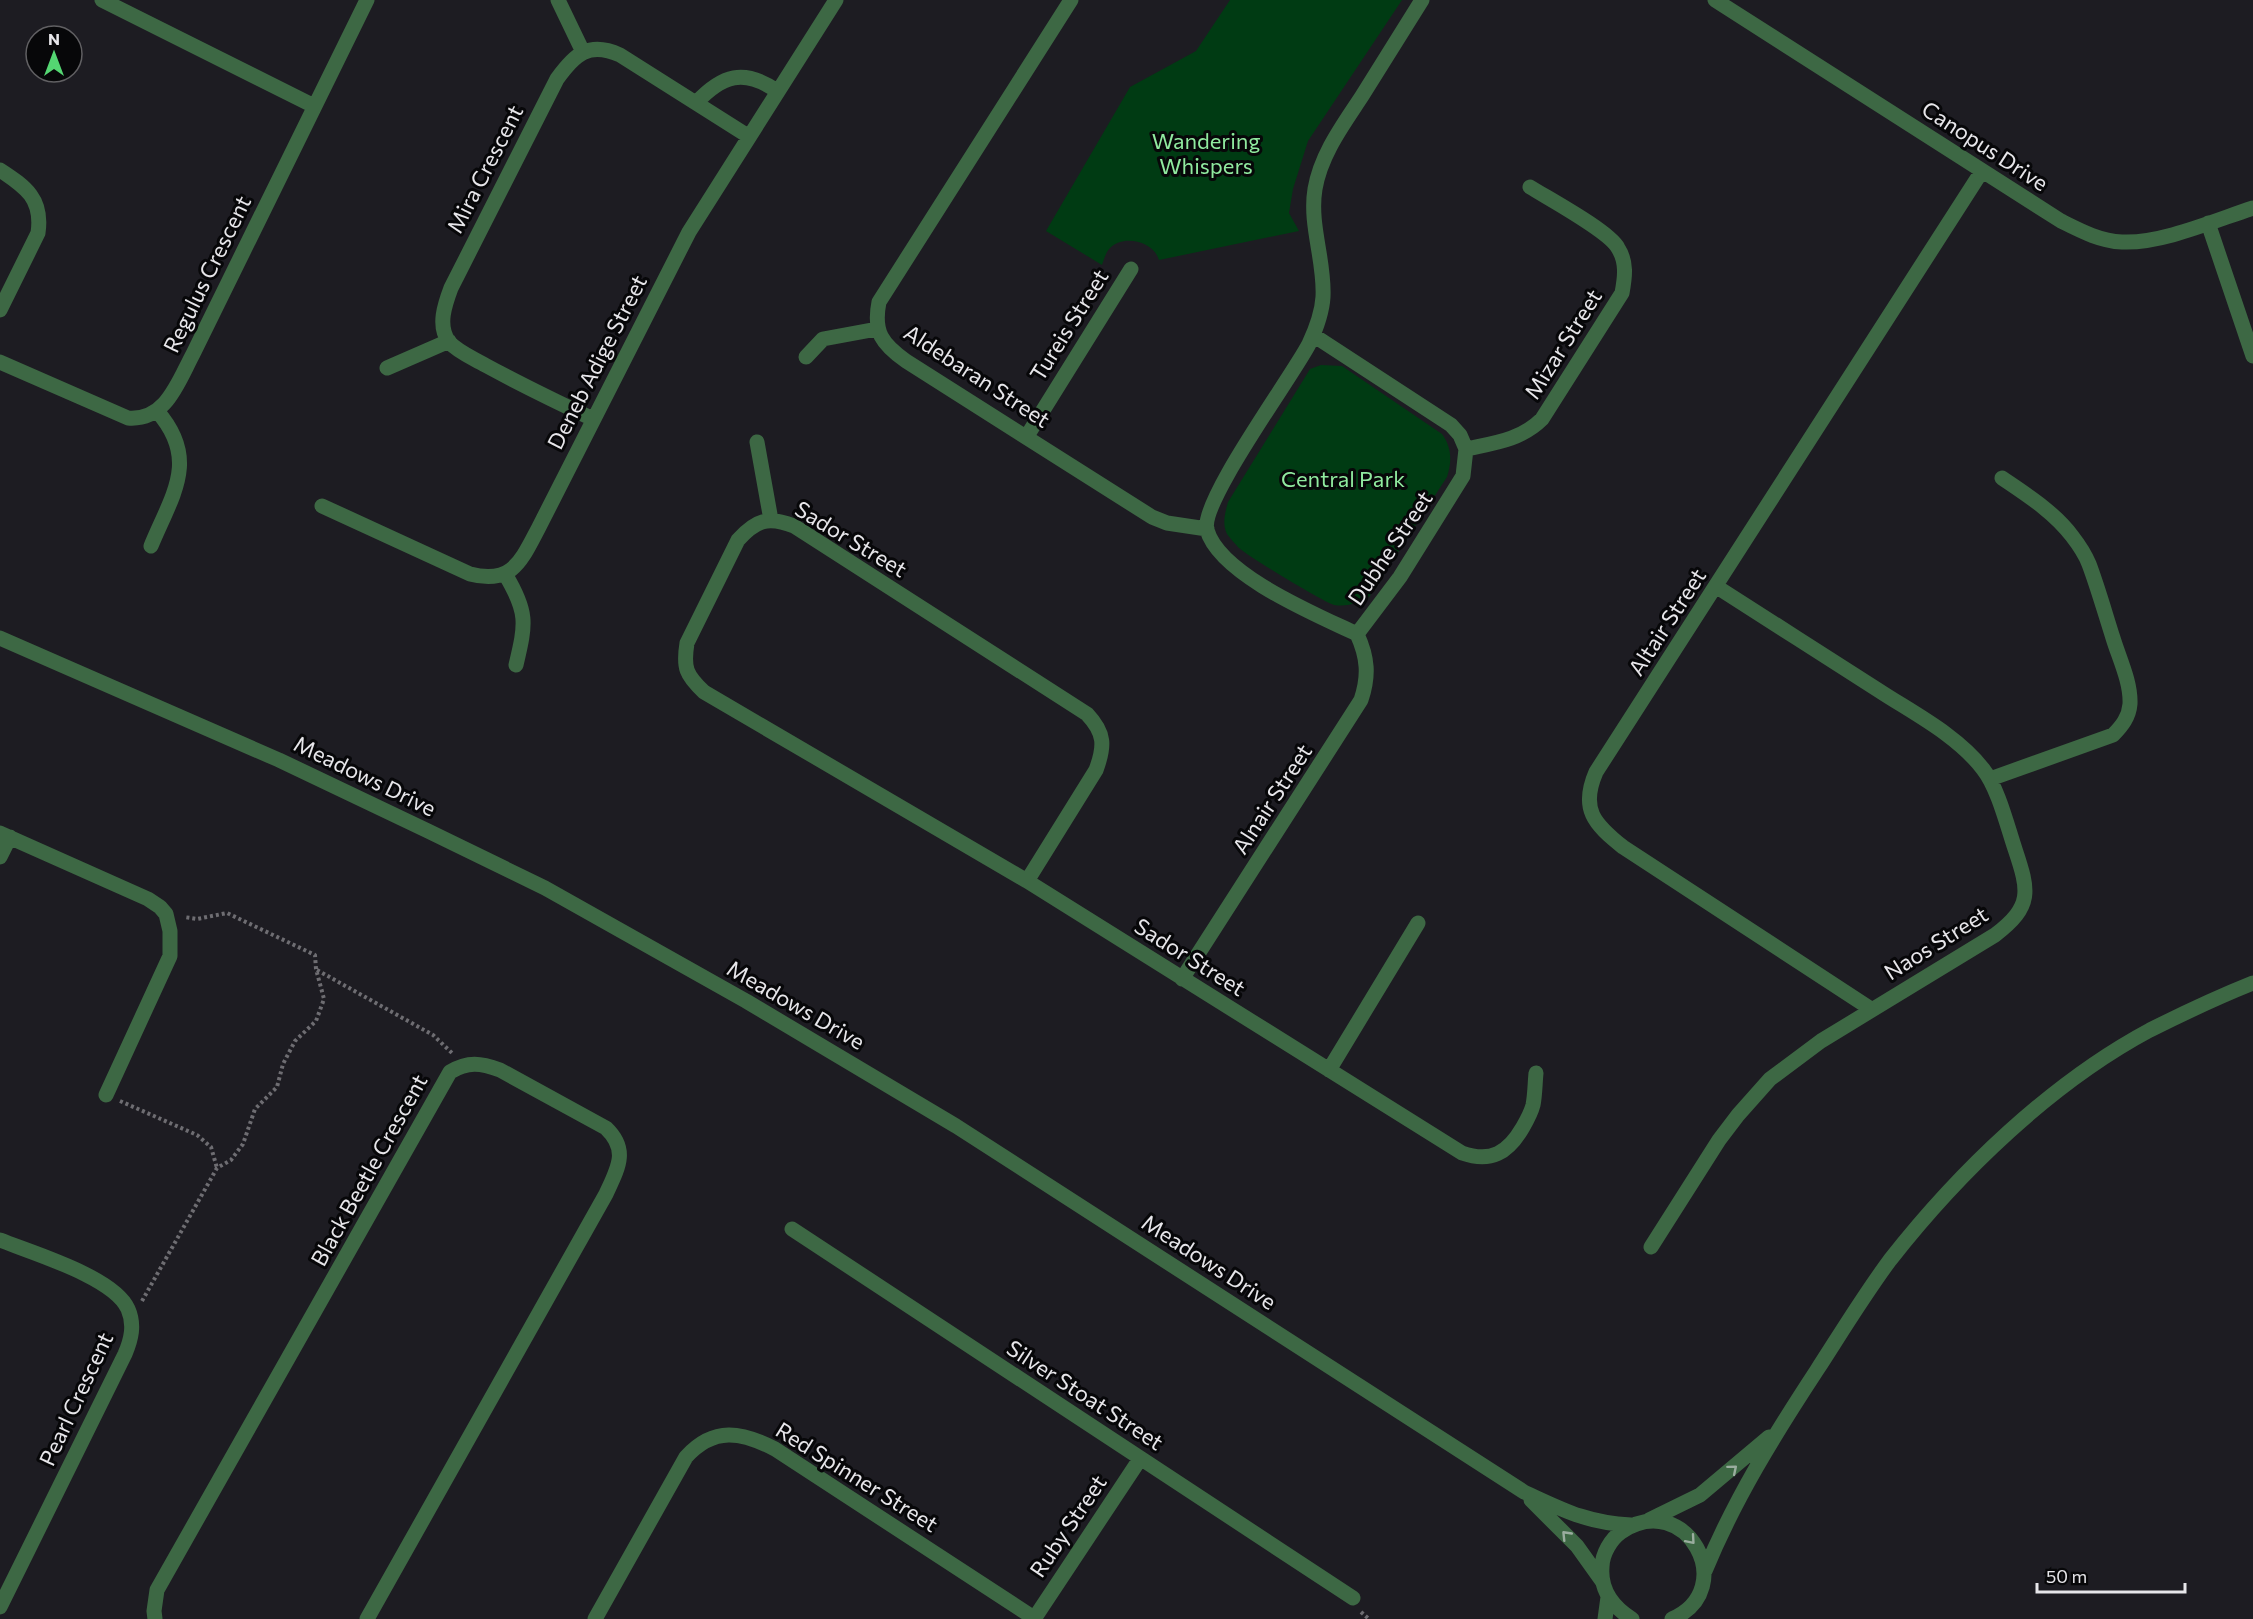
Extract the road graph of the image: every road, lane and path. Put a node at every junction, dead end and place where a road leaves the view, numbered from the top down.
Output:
1 (102, 0) edge
2 (367, 0) edge
3 (558, 0) edge
4 (836, 0) edge
5 (1071, 0) edge
6 (1422, 0) edge
7 (1715, 0) edge
8 (583, 52) junction
9 (777, 91) junction
10 (696, 103) junction
11 (314, 106) junction
12 (748, 136) junction
13 (0, 170) edge
14 (1982, 171) junction
15 (1530, 187) dead end
16 (2253, 208) edge
17 (2208, 223) junction
18 (1131, 269) dead end
19 (0, 310) edge
20 (877, 329) junction
21 (1313, 335) junction
22 (449, 341) junction
23 (2253, 356) edge
24 (806, 357) dead end
25 (0, 362) edge
26 (387, 368) dead end
27 (157, 411) junction
28 (593, 419) junction
29 (1027, 436) junction
30 (757, 442) dead end
31 (1466, 449) junction
32 (2002, 478) dead end
33 (321, 506) dead end
34 (771, 520) junction
35 (1207, 529) junction
36 (151, 546) dead end
37 (505, 574) junction
38 (1717, 587) junction
39 (1357, 634) junction
40 (0, 638) edge
41 (516, 665) dead end
42 (1990, 779) junction
43 (5, 835) edge
44 (0, 857) edge
45 (1027, 881) junction
46 (166, 914) junction
47 (1418, 923) dead end
48 (316, 969) junction
49 (1182, 979) junction
50 (2253, 982) edge
51 (1871, 1010) junction
52 (461, 1065) junction
53 (1329, 1070) junction
54 (1536, 1073) dead end
55 (106, 1095) joint
56 (217, 1168) junction
57 (792, 1229) dead end
58 (0, 1240) edge
59 (1651, 1247) dead end
60 (131, 1319) junction
61 (1782, 1424) junction
62 (1140, 1459) junction
63 (1524, 1492) junction
64 (1647, 1521) junction
65 (1631, 1525) junction
66 (1705, 1571) junction
67 (1602, 1581) junction
68 (1608, 1597) junction
69 (1353, 1598) dead end
70 (0, 1607) edge
71 (1034, 1618) edge
72 (155, 1619) edge
73 (367, 1619) edge
74 (595, 1619) edge
75 (1605, 1619) edge
76 (1632, 1619) edge
77 (1672, 1619) edge

1 - 11 street
2 - 11 street, Regulus Crescent
3 - 8 street
4 - 9 street, Deneb Adige Street
5 - 20 street, Aldebaran Street
6 - 21 street
7 - 14 street, Canopus Drive
8 - 10 street
8 - 22 street, Mira Crescent
9 - 10 street
9 - 12 street, Deneb Adige Street
10 - 12 street
11 - 27 street, Regulus Crescent
12 - 28 street, Deneb Adige Street
13 - 19 street
14 - 17 street, Canopus Drive
14 - 38 street, Altair Street
15 - 31 street, Mizar Street
16 - 17 street, Canopus Drive
17 - 23 street
18 - 29 street, Tureis Street
20 - 24 street
20 - 29 street, Aldebaran Street
21 - 31 street
21 - 35 street
22 - 26 street
22 - 28 street
25 - 27 street
27 - 36 street
28 - 37 street, Deneb Adige Street
29 - 35 street, Aldebaran Street
30 - 34 street
31 - 39 street, Dubhe Street
32 - 42 street
33 - 37 street
34 - 45 street, Sador Street
34 - 45 street, Sador Street
35 - 39 street, Dubhe Street
37 - 41 street
38 - 42 street, Naos Street
38 - 51 street, Altair Street
39 - 49 street, Alnair Street
40 - 63 street, Meadows Drive
42 - 51 street, Naos Street
43 - 44 street
43 - 46 street
45 - 49 street, Sador Street
46 - 48 path
46 - 55 street
47 - 53 street
48 - 52 path
48 - 56 path
49 - 53 street, Sador Street
50 - 61 street
51 - 59 street, Naos Street
52 - 72 street, Black Beetle Crescent
52 - 73 street, Black Beetle Crescent
53 - 54 street, Sador Street
55 - 56 path
56 - 60 path
57 - 62 street, Silver Stoat Street
58 - 60 street, Pearl Crescent
60 - 70 street, Pearl Crescent
64 -> 61 street
61 - 66 street
62 - 69 street, Silver Stoat Street
62 - 71 street, Ruby Street
63 - 65 street, Meadows Drive
67 -> 63 street, Meadows Drive
64 - 65 street
64 -> 66 street
65 - 67 street
66 - 77 street
67 - 68 street
68 - 75 street
68 - 76 street
71 - 74 street, Red Spinner Street

